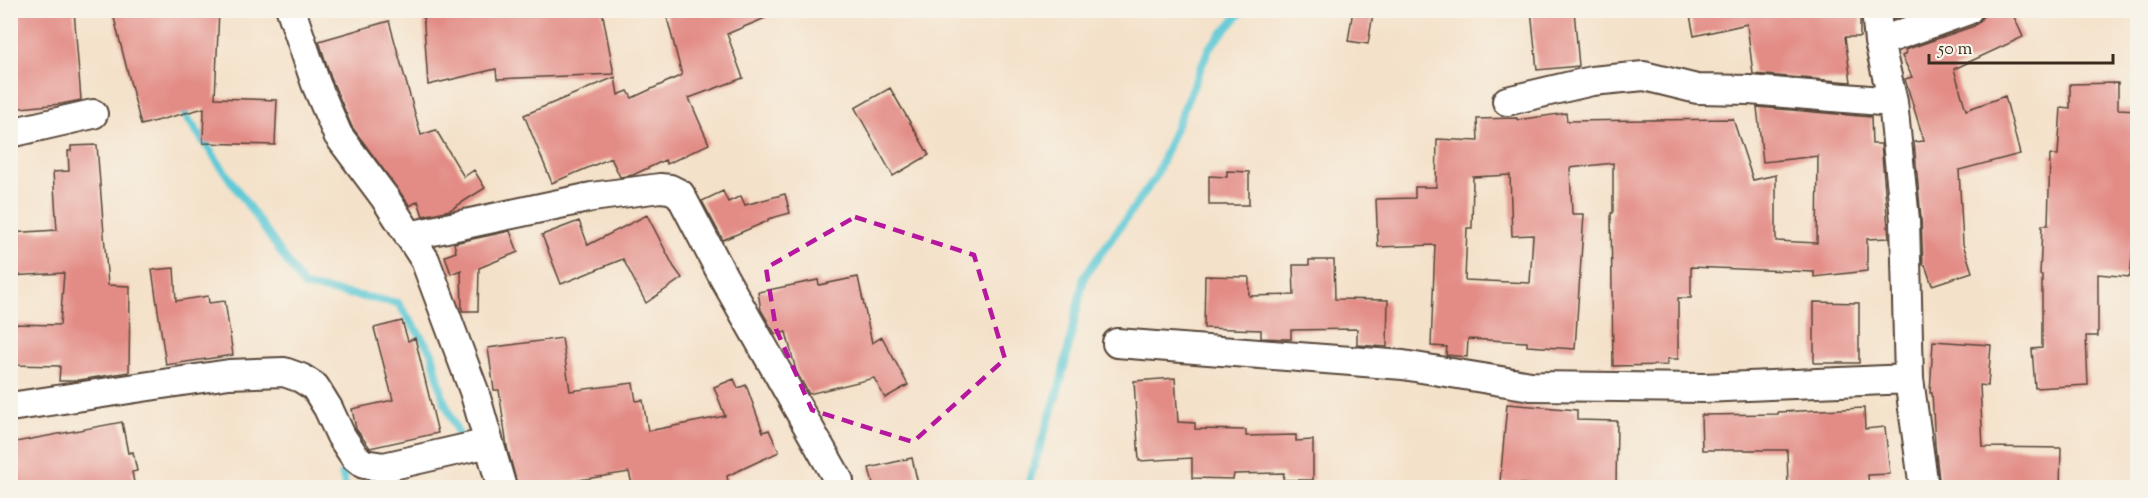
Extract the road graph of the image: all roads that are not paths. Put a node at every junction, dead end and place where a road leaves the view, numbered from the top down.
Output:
1 (291, 10) edge
2 (1876, 10) edge
3 (1968, 10) edge
4 (1879, 42) junction
5 (1507, 101) dead end
6 (1893, 102) junction
7 (93, 114) dead end
8 (10, 133) edge
9 (409, 236) junction
10 (1118, 343) dead end
11 (1910, 379) junction
12 (10, 407) edge
13 (489, 444) junction
14 (839, 481) dead end
15 (502, 488) edge
16 (1924, 488) edge

1 - 9 street
2 - 4 street
3 - 4 street
4 - 6 street
5 - 6 street
6 - 11 street
7 - 8 street
9 - 13 street
9 - 14 street
10 - 11 street
11 - 16 street
12 - 13 street
13 - 15 street

